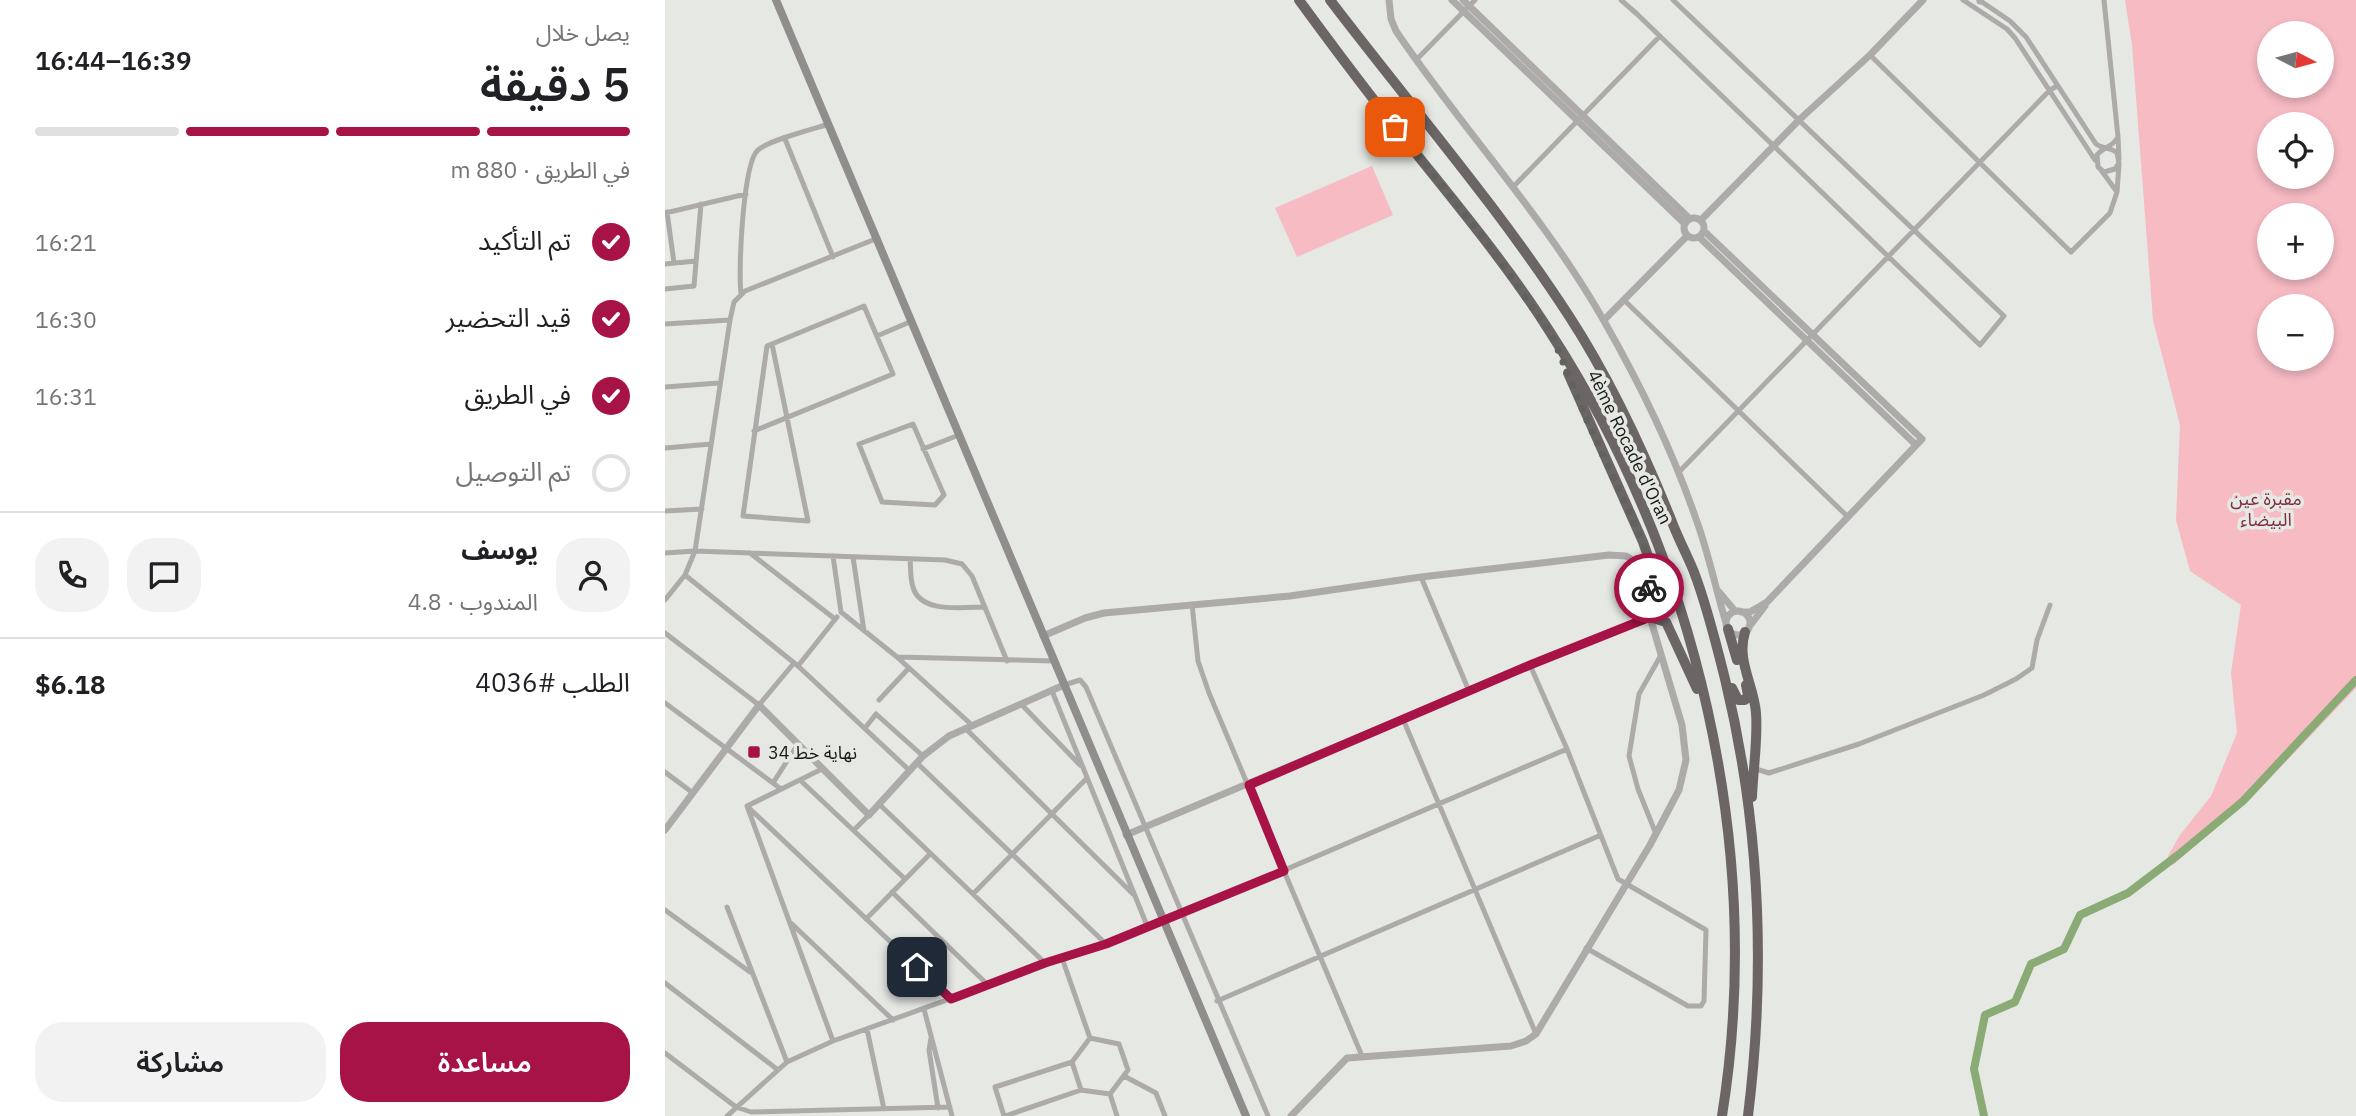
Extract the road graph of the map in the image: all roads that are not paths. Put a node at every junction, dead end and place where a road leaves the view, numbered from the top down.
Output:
1 (776, 0) edge
2 (1299, 0) edge
3 (1330, 0) edge
4 (1389, 0) edge
5 (1452, 0) edge
6 (1621, 0) edge
7 (1673, 0) edge
8 (1923, 0) edge
9 (1963, 0) edge
10 (1980, 0) edge
11 (2104, 0) edge
12 (1468, 5) edge
13 (1660, 36) junction
14 (1870, 55) junction
15 (1417, 59) junction
16 (2057, 86) junction
17 (2050, 90) junction
18 (1581, 118) junction
19 (1799, 120) junction
20 (829, 124) junction
21 (2119, 136) junction
22 (785, 139) junction
23 (1775, 146) junction
24 (2106, 149) junction
25 (2119, 161) junction
26 (1979, 162) junction
27 (2096, 163) junction
28 (2101, 170) junction
29 (1514, 186) junction
30 (2117, 192) junction
31 (746, 194) junction
32 (701, 204) junction
33 (666, 212) edge
34 (1701, 220) junction
35 (1687, 221) junction
36 (1913, 229) junction
37 (1702, 234) junction
38 (1687, 236) junction
39 (878, 239) junction
40 (1889, 255) junction
41 (833, 257) junction
42 (696, 261) junction
43 (674, 263) junction
44 (665, 264) edge
45 (665, 289) edge
46 (741, 293) junction
47 (1624, 300) junction
48 (730, 320) junction
49 (1604, 320) junction
50 (912, 321) junction
51 (665, 324) edge
52 (877, 335) junction
53 (1552, 335) junction
54 (1809, 337) junction
55 (772, 344) junction
56 (719, 383) junction
57 (665, 387) edge
58 (1738, 411) junction
59 (788, 417) junction
60 (754, 431) junction
61 (959, 435) junction
62 (711, 444) junction
63 (665, 448) edge
64 (923, 449) junction
65 (1678, 474) junction
66 (702, 509) junction
67 (665, 511) edge
68 (1847, 516) junction
69 (695, 551) junction
70 (665, 553) edge
71 (750, 553) junction
72 (833, 556) junction
73 (853, 557) junction
74 (909, 559) junction
75 (685, 575) junction
76 (1421, 577) junction
77 (1644, 591) junction
78 (1719, 591) junction
79 (665, 600) edge
80 (1767, 602) junction
81 (1192, 604) junction
82 (2050, 605) dead end
83 (985, 607) junction
84 (1738, 611) junction
85 (841, 612) junction
86 (1650, 617) junction
87 (835, 619) junction
88 (1728, 628) junction
89 (1747, 629) junction
90 (864, 631) junction
91 (665, 633) edge
92 (1043, 636) junction
93 (1661, 655) junction
94 (897, 657) junction
95 (1007, 661) junction
96 (1054, 661) junction
97 (1721, 663) junction
98 (796, 665) junction
99 (1530, 665) junction
100 (909, 668) junction
101 (1063, 685) junction
102 (1052, 691) junction
103 (1469, 691) junction
104 (879, 700) dead end
105 (665, 703) edge
106 (759, 705) junction
107 (1021, 705) junction
108 (1708, 715) junction
109 (1403, 719) junction
110 (865, 728) junction
111 (969, 728) junction
112 (797, 744) junction
113 (726, 748) junction
114 (1567, 749) junction
115 (923, 756) junction
116 (917, 763) junction
117 (1753, 768) junction
118 (822, 769) junction
119 (1083, 769) junction
120 (909, 770) junction
121 (665, 772) edge
122 (1087, 778) junction
123 (800, 780) junction
124 (773, 783) junction
125 (1249, 785) junction
126 (781, 789) junction
127 (692, 793) junction
128 (879, 804) junction
129 (1440, 805) junction
130 (747, 806) junction
131 (1052, 814) junction
132 (869, 815) junction
133 (1751, 824) junction
134 (1145, 828) junction
135 (665, 830) edge
136 (854, 830) junction
137 (1656, 834) junction
138 (1126, 835) junction
139 (1601, 835) junction
140 (930, 854) junction
141 (1013, 855) junction
142 (1284, 871) junction
143 (905, 879) junction
144 (1625, 884) junction
145 (1475, 889) junction
146 (892, 892) junction
147 (973, 894) junction
148 (1135, 896) junction
149 (727, 907) dead end
150 (665, 910) edge
151 (1182, 914) junction
152 (866, 919) junction
153 (789, 922) junction
154 (1163, 922) junction
155 (1148, 928) junction
156 (1106, 944) junction
157 (1586, 948) junction
158 (1321, 956) junction
159 (1062, 958) junction
160 (1045, 963) junction
161 (752, 973) junction
162 (665, 983) edge
163 (988, 985) junction
164 (951, 999) junction
165 (1217, 1001) junction
166 (923, 1009) junction
167 (893, 1020) junction
168 (867, 1029) junction
169 (1536, 1034) junction
170 (931, 1037) junction
171 (1090, 1038) junction
172 (833, 1041) junction
173 (665, 1053) edge
174 (1362, 1056) junction
175 (787, 1062) junction
176 (1072, 1062) junction
177 (778, 1070) junction
178 (1124, 1076) junction
179 (1081, 1090) junction
180 (1110, 1094) junction
181 (737, 1107) junction
182 (950, 1107) junction
183 (939, 1108) junction
184 (884, 1109) junction
185 (727, 1116) edge
186 (952, 1116) edge
187 (1005, 1116) edge
188 (1118, 1116) edge
189 (1165, 1116) edge
190 (1246, 1116) edge
191 (1268, 1116) edge
192 (1291, 1116) edge
193 (1722, 1116) edge
194 (1748, 1116) edge

1 - 20 main road
2 - 53 highway, 4ème Rocade d'Oran
3 - 97 highway, 4ème Rocade d'Oran
4 - 15 street
5 - 12 street
6 - 13 street
7 - 19 street
8 - 14 street
9 - 17 street
10 - 16 street
11 - 21 street
12 - 15 street
12 - 18 street
13 - 18 street
13 - 23 street
14 - 19 street
14 - 26 street
15 - 29 street
16 - 17 street
16 - 24 street
17 - 26 street
17 - 27 street
18 - 29 street
18 - 35 street
19 - 23 street
19 - 36 street
20 - 22 street
20 - 39 main road
21 - 24 street
21 - 25 street
22 - 31 street
22 - 41 street
23 - 34 street
23 - 40 street
24 - 25 street
24 - 27 street
25 - 28 street
25 - 30 street
26 - 30 street
26 - 36 street
27 - 28 street
28 - 30 street
29 - 49 street
31 - 32 street
31 - 46 street
32 - 33 street
32 - 42 street
33 - 43 street
34 - 35 street
34 - 37 street
35 - 38 street
36 - 40 street
36 - 40 street
37 - 38 street
37 - 54 street
38 - 47 street
39 - 41 street
39 - 50 main road
40 - 54 street
41 - 46 street
42 - 43 street
42 - 45 street
43 - 44 street
46 - 48 street
47 - 49 street
47 - 58 street
48 - 51 street
48 - 56 street
49 - 65 street
50 - 52 street
50 - 61 main road
52 - 55 street
52 - 59 street
53 - 77 highway
53 - 108 highway, 4ème Rocade d'Oran
54 - 58 street
54 - 68 street
55 - 59 street
55 - 60 street
56 - 57 street
56 - 62 street
58 - 65 street
58 - 68 street
59 - 60 street
59 - 60 street
61 - 64 street
61 - 92 main road
62 - 63 street
62 - 66 street
64 - 64 street
65 - 78 street
66 - 67 street
66 - 69 street
68 - 80 street
69 - 70 street
69 - 71 street
69 - 75 street
71 - 72 street
71 - 87 street
72 - 73 street
72 - 85 street
73 - 74 street
73 - 90 street
74 - 83 street
74 - 83 street
75 - 79 street
75 - 98 street
76 - 77 street
76 - 81 street
76 - 103 street
77 - 86 street
78 - 84 street
78 - 88 street
80 - 84 street
80 - 89 street
81 - 92 street
81 - 125 street
82 - 117 street
83 - 95 street
84 - 88 street
84 - 89 street
85 - 87 street
85 - 90 street
86 - 93 street
86 - 99 street
86 - 108 highway
87 - 98 street
88 - 89 street
88 - 97 highway
89 - 117 highway
90 - 94 street
91 - 106 street
92 - 96 main road
93 - 137 street
93 - 137 street
94 - 95 street
94 - 100 street
95 - 96 street
96 - 101 main road
97 - 133 highway, 4ème Rocade d'Oran
98 - 106 street
98 - 110 street
99 - 103 street
99 - 114 street
100 - 104 street
100 - 111 street
101 - 102 street
101 - 134 street
101 - 138 main road
102 - 107 street
102 - 119 street
103 - 109 street
105 - 113 street
106 - 112 street
106 - 113 street
107 - 111 street
107 - 119 street
108 - 193 highway, 4ème Rocade d'Oran
109 - 125 street
109 - 129 street
110 - 115 street
110 - 120 street
111 - 115 street
111 - 131 street
112 - 118 street
112 - 124 street
113 - 124 street
113 - 127 street
114 - 129 street
114 - 139 street
115 - 116 street
116 - 120 street
116 - 141 street
117 - 133 highway
118 - 123 street
118 - 132 street
119 - 122 street
120 - 128 street
121 - 127 street
122 - 131 street
122 - 148 street
123 - 126 street
123 - 136 street
124 - 126 street
125 - 134 street
125 - 142 street
126 - 130 street
127 - 135 street
128 - 132 street
128 - 140 street
129 - 142 street
129 - 145 street
130 - 152 street
130 - 153 street
131 - 141 street
131 - 148 street
132 - 136 street
133 - 194 highway, 4ème Rocade d'Oran
134 - 138 street
134 - 151 street
136 - 143 street
137 - 144 street
138 - 154 main road
139 - 144 street
139 - 145 street
140 - 143 street
140 - 147 street
141 - 147 street
141 - 156 street
142 - 151 street
142 - 158 street
143 - 146 street
144 - 157 street
144 - 157 street
145 - 158 street
145 - 169 street
146 - 152 street
146 - 163 street
147 - 160 street
148 - 155 street
149 - 161 street
150 - 161 street
151 - 154 street
151 - 165 street
152 - 164 street
153 - 167 street
153 - 172 street
154 - 155 street
154 - 190 main road
155 - 156 street
156 - 159 street
157 - 169 street
158 - 165 street
158 - 174 street
159 - 160 street
159 - 171 street
160 - 163 street
161 - 175 street
162 - 177 street
163 - 164 street
164 - 166 street
165 - 191 street
166 - 167 street
166 - 170 street
167 - 168 street
168 - 172 street
168 - 184 street
169 - 174 street
170 - 182 street
170 - 183 street
171 - 176 street
171 - 178 street
172 - 175 street
173 - 181 street
174 - 192 street
175 - 177 street
176 - 179 street
176 - 187 street
177 - 181 street
178 - 180 street
178 - 189 street
179 - 180 street
179 - 187 street
180 - 188 street
181 - 184 street
181 - 185 street
182 - 183 street
182 - 186 street
183 - 184 street

